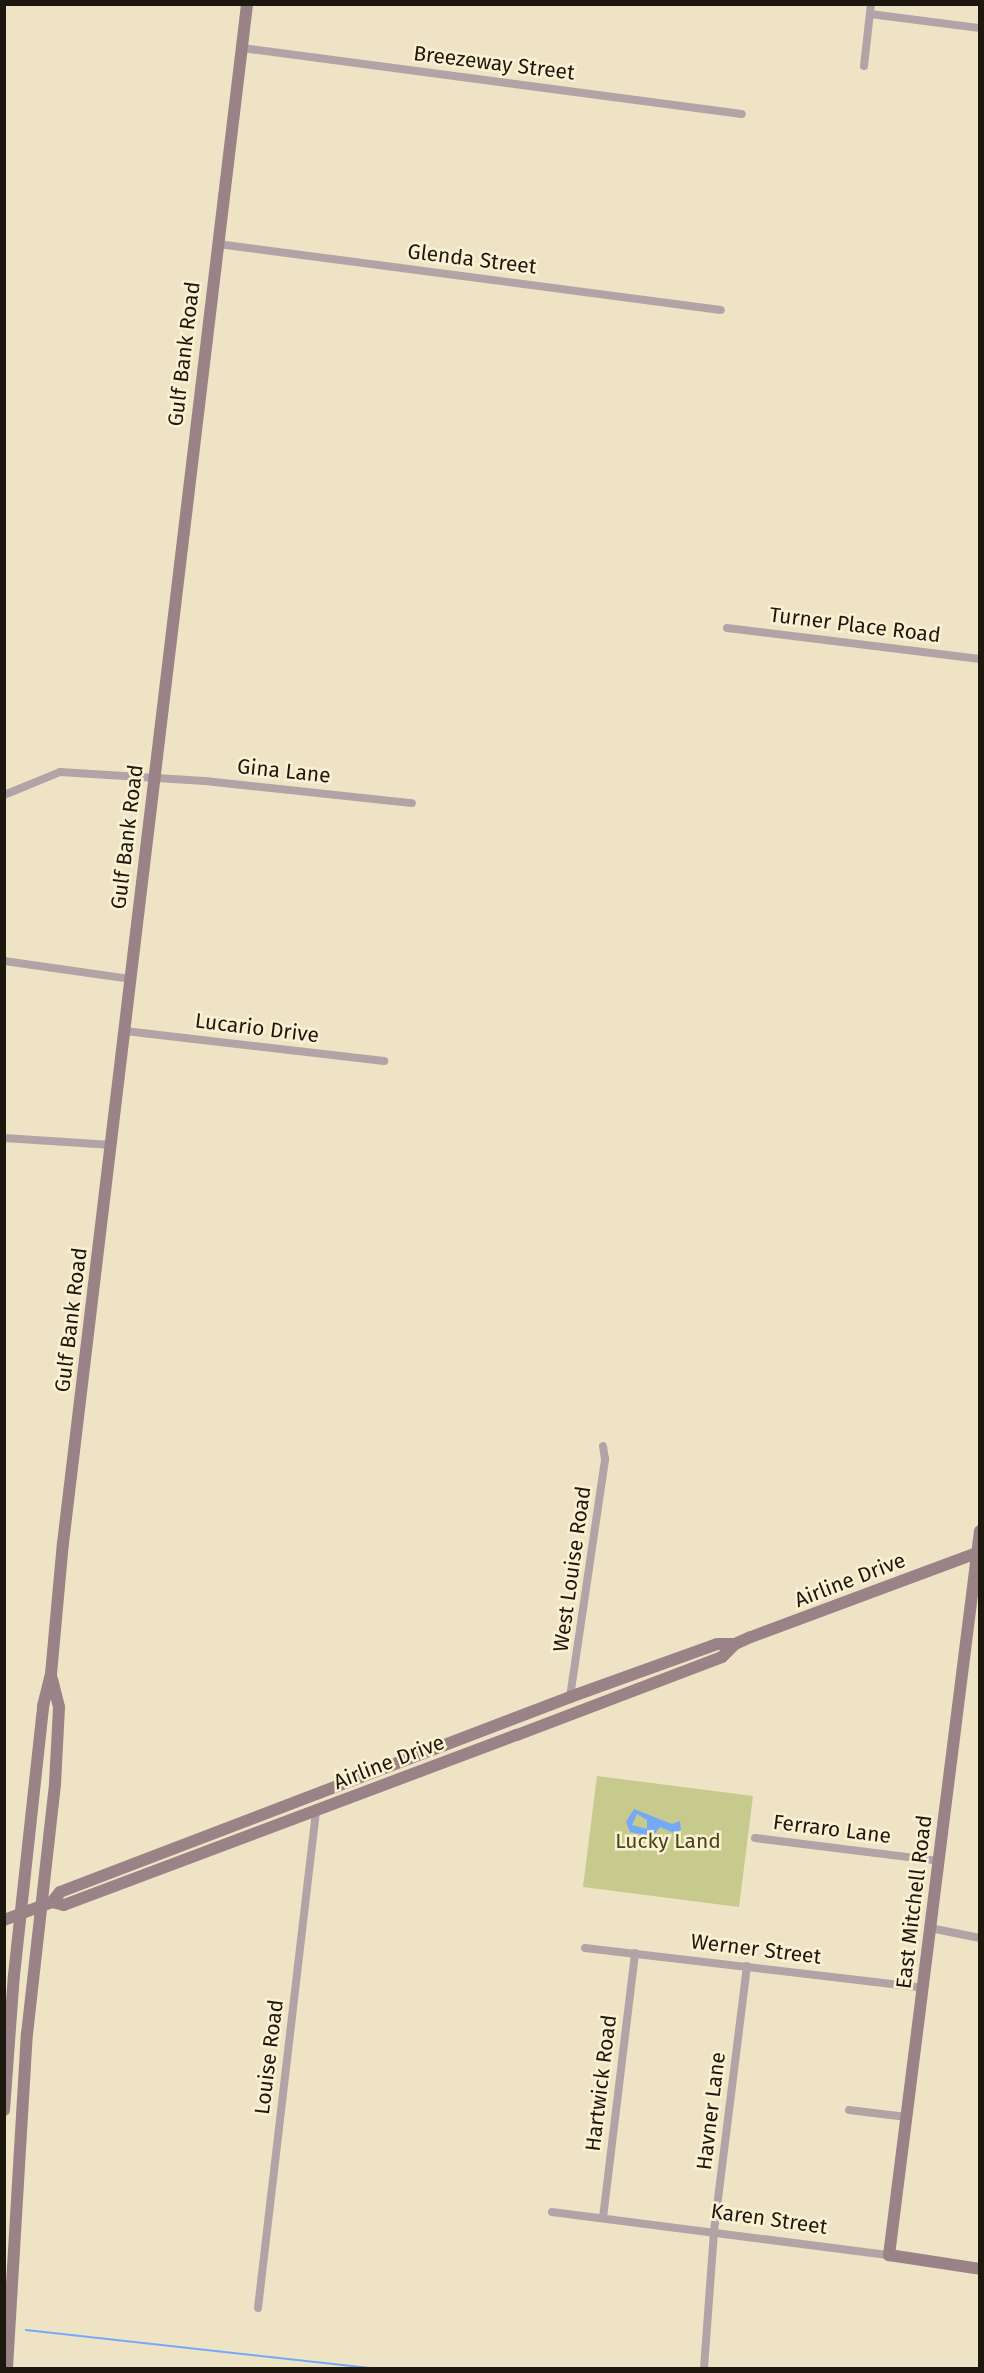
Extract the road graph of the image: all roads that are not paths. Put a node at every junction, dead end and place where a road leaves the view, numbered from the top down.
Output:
1 (247, 4) edge
2 (871, 4) edge
3 (870, 14) junction
4 (980, 28) edge
5 (242, 48) junction
6 (864, 66) dead end
7 (742, 114) dead end
8 (218, 244) junction
9 (721, 309) dead end
10 (727, 628) dead end
11 (980, 659) edge
12 (153, 779) junction
13 (4, 795) edge
14 (412, 803) dead end
15 (4, 961) edge
16 (130, 979) junction
17 (125, 1031) junction
18 (384, 1061) dead end
19 (4, 1138) edge
20 (112, 1145) junction
21 (603, 1446) dead end
22 (980, 1531) edge
23 (978, 1553) edge
24 (735, 1644) junction
25 (51, 1674) junction
26 (570, 1697) junction
27 (589, 1708) junction
28 (316, 1811) junction
29 (755, 1838) dead end
30 (939, 1861) junction
31 (52, 1902) junction
32 (39, 1908) junction
33 (21, 1914) junction
34 (4, 1920) edge
35 (930, 1928) junction
36 (980, 1938) edge
37 (585, 1948) dead end
38 (635, 1953) junction
39 (747, 1966) junction
40 (924, 1988) junction
41 (4, 2110) edge
42 (849, 2110) dead end
43 (907, 2117) junction
44 (552, 2212) dead end
45 (603, 2218) junction
46 (714, 2231) junction
47 (889, 2255) junction
48 (980, 2269) edge
49 (258, 2308) dead end
50 (7, 2368) edge
51 (704, 2368) edge

1 - 5 main road, Gulf Bank Road
2 - 3 street
3 - 4 street
3 - 6 street
5 - 7 street, Breezeway Street
5 - 8 main road, Gulf Bank Road
8 - 9 street, Glenda Street
8 - 12 main road, Gulf Bank Road
10 - 11 street, Turner Place Road
12 - 13 street, Gina Lane
12 - 14 street, Gina Lane
12 - 16 main road, Gulf Bank Road
15 - 16 street
16 - 17 main road, Gulf Bank Road
17 - 18 street, Lucario Drive
17 - 20 main road, Gulf Bank Road
19 - 20 street
20 - 25 main road, Gulf Bank Road
21 - 26 street, West Louise Road
22 - 23 main road, East Mitchell Road
23 - 24 main road, Airline Drive
23 - 30 main road, East Mitchell Road
24 - 26 main road, Airline Drive
24 - 27 main road, Airline Drive
25 - 32 main road, Gulf Bank Road
25 - 33 main road, Gulf Bank Road
26 - 27 main road
26 - 31 main road, Airline Drive
27 - 28 main road, Airline Drive
28 - 31 main road, Airline Drive
28 - 49 street, Louise Road
29 - 30 street, Ferraro Lane
30 - 35 main road, East Mitchell Road
31 - 32 main road, Airline Drive
32 - 33 main road, Airline Drive
32 - 50 main road, Gulf Bank Road
33 - 34 main road, Airline Drive
33 - 41 main road, Gulf Bank Road
35 - 36 street
35 - 40 main road, East Mitchell Road
37 - 38 street, Werner Street
38 - 39 street, Werner Street
38 - 45 street, Hartwick Road
39 - 40 street, Werner Street
39 - 46 street, Havner Lane
40 - 43 main road, East Mitchell Road
42 - 43 street
43 - 47 main road, East Mitchell Road
44 - 45 street, Karen Street
45 - 46 street, Karen Street
46 - 47 street, Karen Street
46 - 51 street, Havner Lane
47 - 48 main road, Karen Street

